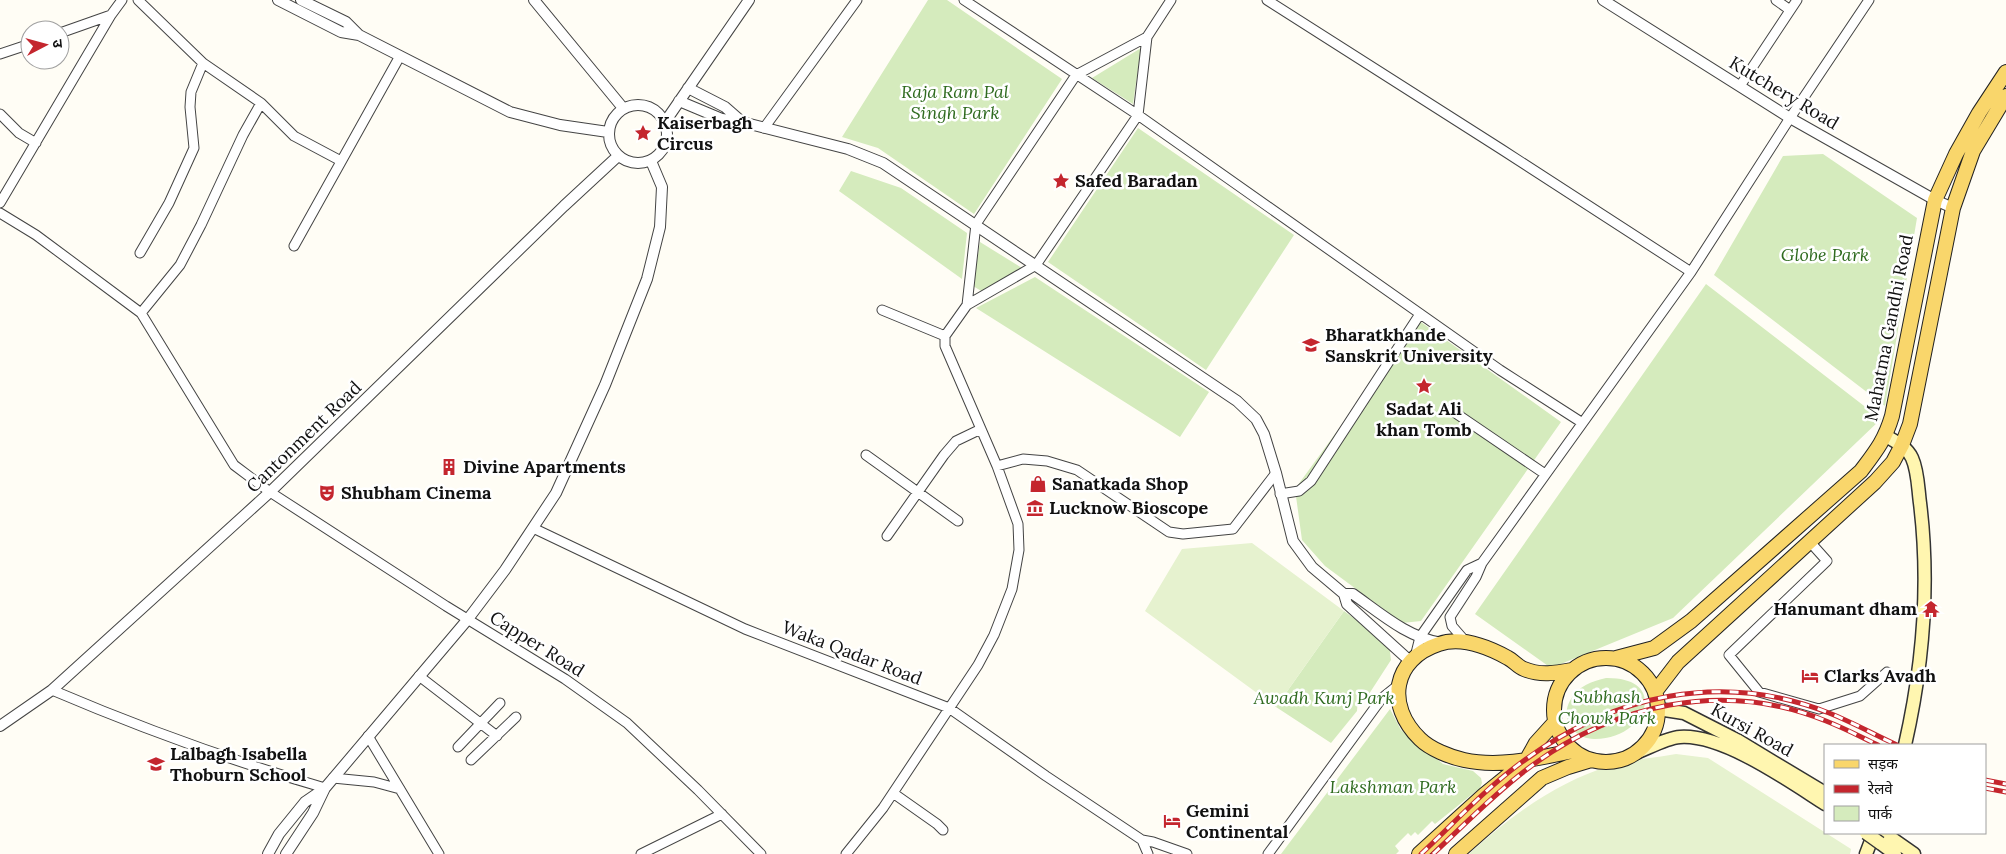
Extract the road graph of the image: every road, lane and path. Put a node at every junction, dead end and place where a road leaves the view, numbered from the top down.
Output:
1 (122, 0) edge
2 (138, 0) edge
3 (278, 0) edge
4 (301, 0) edge
5 (534, 0) edge
6 (750, 0) edge
7 (857, 0) edge
8 (964, 0) edge
9 (1171, 0) edge
10 (1267, 0) edge
11 (1603, 0) edge
12 (1776, 0) edge
13 (1797, 0) edge
14 (1869, 0) edge
15 (1790, 10) junction
16 (111, 15) junction
17 (70, 29) edge
18 (359, 34) junction
19 (1147, 37) junction
20 (20, 47) edge
21 (0, 54) edge
22 (400, 56) junction
23 (203, 63) junction
24 (2006, 72) edge
25 (1076, 75) junction
26 (1740, 86) junction
27 (688, 88) junction
28 (2006, 96) edge
29 (680, 101) junction
30 (261, 104) junction
31 (623, 108) junction
32 (0, 114) edge
33 (1138, 115) junction
34 (1790, 118) junction
35 (665, 122) junction
36 (742, 122) junction
37 (764, 128) junction
38 (608, 132) junction
39 (36, 143) junction
40 (618, 156) junction
41 (341, 161) junction
42 (651, 161) junction
43 (1935, 200) junction
44 (0, 203) edge
45 (1953, 208) junction
46 (0, 212) edge
47 (976, 224) junction
48 (294, 246) dead end
49 (140, 253) dead end
50 (1036, 265) junction
51 (1691, 272) junction
52 (968, 305) junction
53 (882, 310) dead end
54 (141, 313) junction
55 (1420, 314) junction
56 (944, 336) junction
57 (1451, 410) dead end
58 (1582, 422) junction
59 (981, 429) junction
60 (1886, 436) junction
61 (1902, 445) junction
62 (866, 455) dead end
63 (997, 466) junction
64 (1276, 473) junction
65 (1545, 474) junction
66 (270, 492) junction
67 (918, 493) junction
68 (1280, 494) junction
69 (958, 521) dead end
70 (533, 528) junction
71 (888, 536) dead end
72 (1810, 542) junction
73 (1482, 563) junction
74 (1344, 594) junction
75 (468, 619) junction
76 (1420, 637) junction
77 (1467, 642) junction
78 (1442, 643) junction
79 (1616, 658) junction
80 (1413, 659) junction
81 (1572, 670) junction
82 (1887, 672) dead end
83 (419, 676) junction
84 (1397, 686) junction
85 (52, 690) junction
86 (1655, 692) junction
87 (500, 703) dead end
88 (949, 708) junction
89 (1658, 709) junction
90 (516, 717) dead end
91 (1555, 722) junction
92 (481, 723) junction
93 (0, 726) edge
94 (368, 736) junction
95 (497, 736) junction
96 (1905, 744) edge
97 (458, 747) dead end
98 (1573, 751) junction
99 (1636, 753) junction
100 (471, 760) dead end
101 (1592, 760) junction
102 (1526, 761) junction
103 (1487, 762) junction
104 (333, 778) junction
105 (1495, 786) junction
106 (325, 788) junction
107 (400, 789) junction
108 (1824, 792) edge
109 (893, 793) junction
110 (1824, 803) edge
111 (722, 814) junction
112 (942, 830) dead end
113 (1881, 836) edge
114 (1142, 840) junction
115 (268, 854) edge
116 (286, 854) edge
117 (439, 854) edge
118 (641, 854) edge
119 (761, 854) edge
120 (846, 854) edge
121 (1148, 854) edge
122 (1187, 854) edge
123 (1268, 854) edge
124 (1420, 854) edge
125 (1456, 854) edge
126 (1866, 854) edge
127 (1895, 854) edge
128 (1914, 854) edge

1 - 16 street
2 - 23 street
3 - 18 street
4 - 18 street
5 - 31 street
6 - 27 street
7 - 37 street
8 - 25 street
9 - 19 street
10 - 51 street
11 - 26 street, Kutchery Road
12 - 15 street
13 - 15 street
14 - 34 street
15 - 26 street
16 - 17 street
16 - 39 street
18 - 22 street
19 - 25 street
19 - 33 street
20 - 21 street
22 - 38 street
22 - 41 street
23 - 30 street
23 - 49 street
24 - 43 main road, Mahatma Gandhi Road
25 - 33 street
25 - 47 street
26 - 34 street, Kutchery Road
27 - 29 street
27 - 36 street
28 - 45 main road
29 - 35 street
29 - 36 street
30 - 41 street
30 - 54 street
31 - 35 street
31 - 38 street
32 - 39 street
33 - 50 street
33 - 55 street
34 - 43 street, Kutchery Road
34 - 51 street
35 - 42 street
36 - 37 street
37 - 47 street
38 - 40 street
39 - 44 street
40 - 42 street
40 - 66 street, Cantonment Road
41 - 48 street
42 - 70 street
43 - 45 street, Kutchery Road
43 - 60 main road, Mahatma Gandhi Road
45 - 61 main road
46 - 54 street
47 - 50 street
47 - 52 street
50 - 52 street
50 - 64 street
51 - 58 street
52 - 56 street
53 - 56 street
54 - 66 street, Capper Road
55 - 58 street
55 - 68 street
56 - 59 street
57 - 65 street
58 - 65 street
59 - 63 street
59 - 67 street
60 - 61 main road
60 - 79 main road, Mahatma Gandhi Road
61 - 72 main road
61 - 96 main road
62 - 67 street
63 - 64 street
63 - 88 street
64 - 68 street
65 - 73 street
66 - 75 street, Capper Road
66 - 85 street, Cantonment Road
67 - 69 street
67 - 71 street
68 - 74 street
70 - 75 street
70 - 88 street, Waka Qadar Road
72 - 82 street
72 - 86 main road
73 - 76 street
73 - 77 street
74 - 76 street
74 - 80 street
75 - 83 street
75 - 111 street, Capper Road
76 - 78 street
76 - 80 street
77 - 78 main road
77 - 81 main road
78 - 80 main road
79 - 81 main road
79 - 86 main road
80 - 84 main road
81 - 91 main road
83 - 92 street
83 - 94 street
84 - 103 main road
84 - 123 street
85 - 93 street, Cantonment Road
85 - 106 street
86 - 89 main road
87 - 92 street
88 - 109 street
88 - 114 street, Waka Qadar Road
89 - 99 main road
89 - 108 main road, Kursi Road
90 - 95 street
91 - 98 main road
91 - 102 main road
92 - 95 street
92 - 97 street
94 - 104 street
94 - 107 street
95 - 100 street
98 - 101 main road
98 - 102 main road
99 - 101 main road
99 - 110 main road, Kursi Road
101 - 125 main road
102 - 103 main road
102 - 105 main road
103 - 105 main road
104 - 106 street
104 - 107 street
105 - 124 main road
106 - 115 street
106 - 116 street
107 - 117 street
109 - 112 street
109 - 120 street
111 - 118 street
111 - 119 street, Capper Road
113 - 126 main road
113 - 127 main road
113 - 128 main road
114 - 121 street
114 - 122 street, Waka Qadar Road

